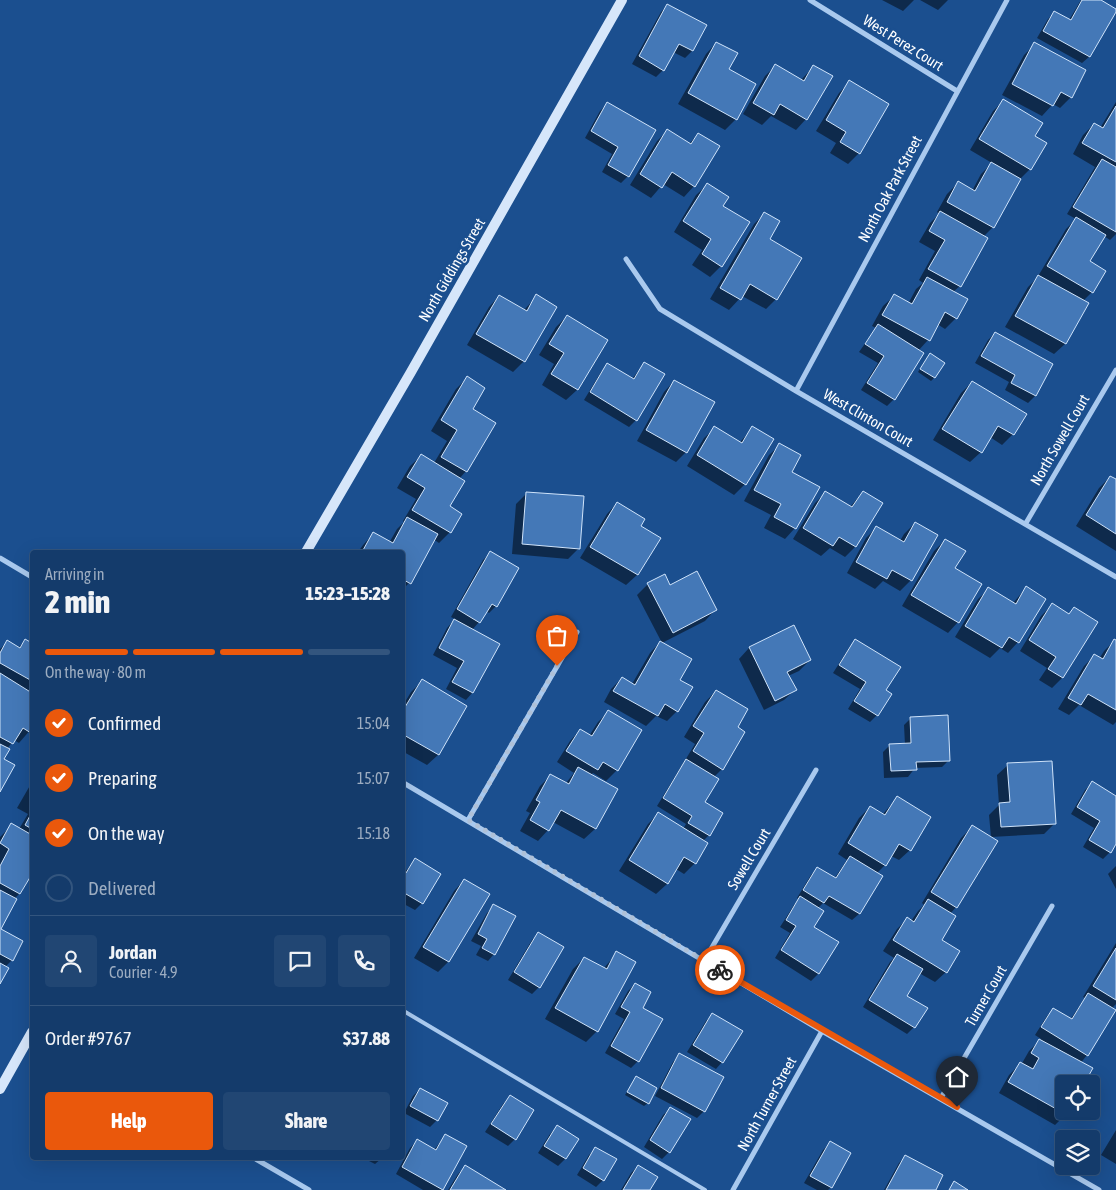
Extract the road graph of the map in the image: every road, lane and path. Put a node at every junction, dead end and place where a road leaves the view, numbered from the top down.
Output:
1 (622, 0) edge
2 (810, 0) edge
3 (1007, 0) edge
4 (958, 92) junction
5 (626, 259) dead end
6 (1116, 370) edge
7 (796, 391) junction
8 (1026, 524) junction
9 (307, 550) edge
10 (0, 558) edge
11 (30, 576) edge
12 (1116, 577) edge
13 (577, 632) dead end
14 (816, 770) dead end
15 (405, 784) edge
16 (468, 820) junction
17 (1052, 906) dead end
18 (704, 961) junction
19 (405, 1012) edge
20 (822, 1031) junction
21 (30, 1036) edge
22 (0, 1089) edge
23 (941, 1098) junction
24 (257, 1160) edge
25 (309, 1190) edge
26 (705, 1190) edge
27 (733, 1190) edge
28 (1099, 1190) edge

1 - 9 street, North Giddings Street
2 - 4 street, West Perez Court
3 - 4 street, North Oak Park Street
4 - 7 street, North Oak Park Street
5 - 7 street, West Clinton Court
6 - 8 street, North Sowell Court
7 - 8 street, West Clinton Court
8 - 12 street, West Clinton Court
10 - 11 street
13 - 16 street
14 - 18 street, Sowell Court
15 - 16 street
16 - 18 street
17 - 23 street, Turner Court
18 - 20 street
19 - 26 lane
20 - 23 street
20 - 27 street, North Turner Street
21 - 22 street
23 - 28 street
24 - 25 street

